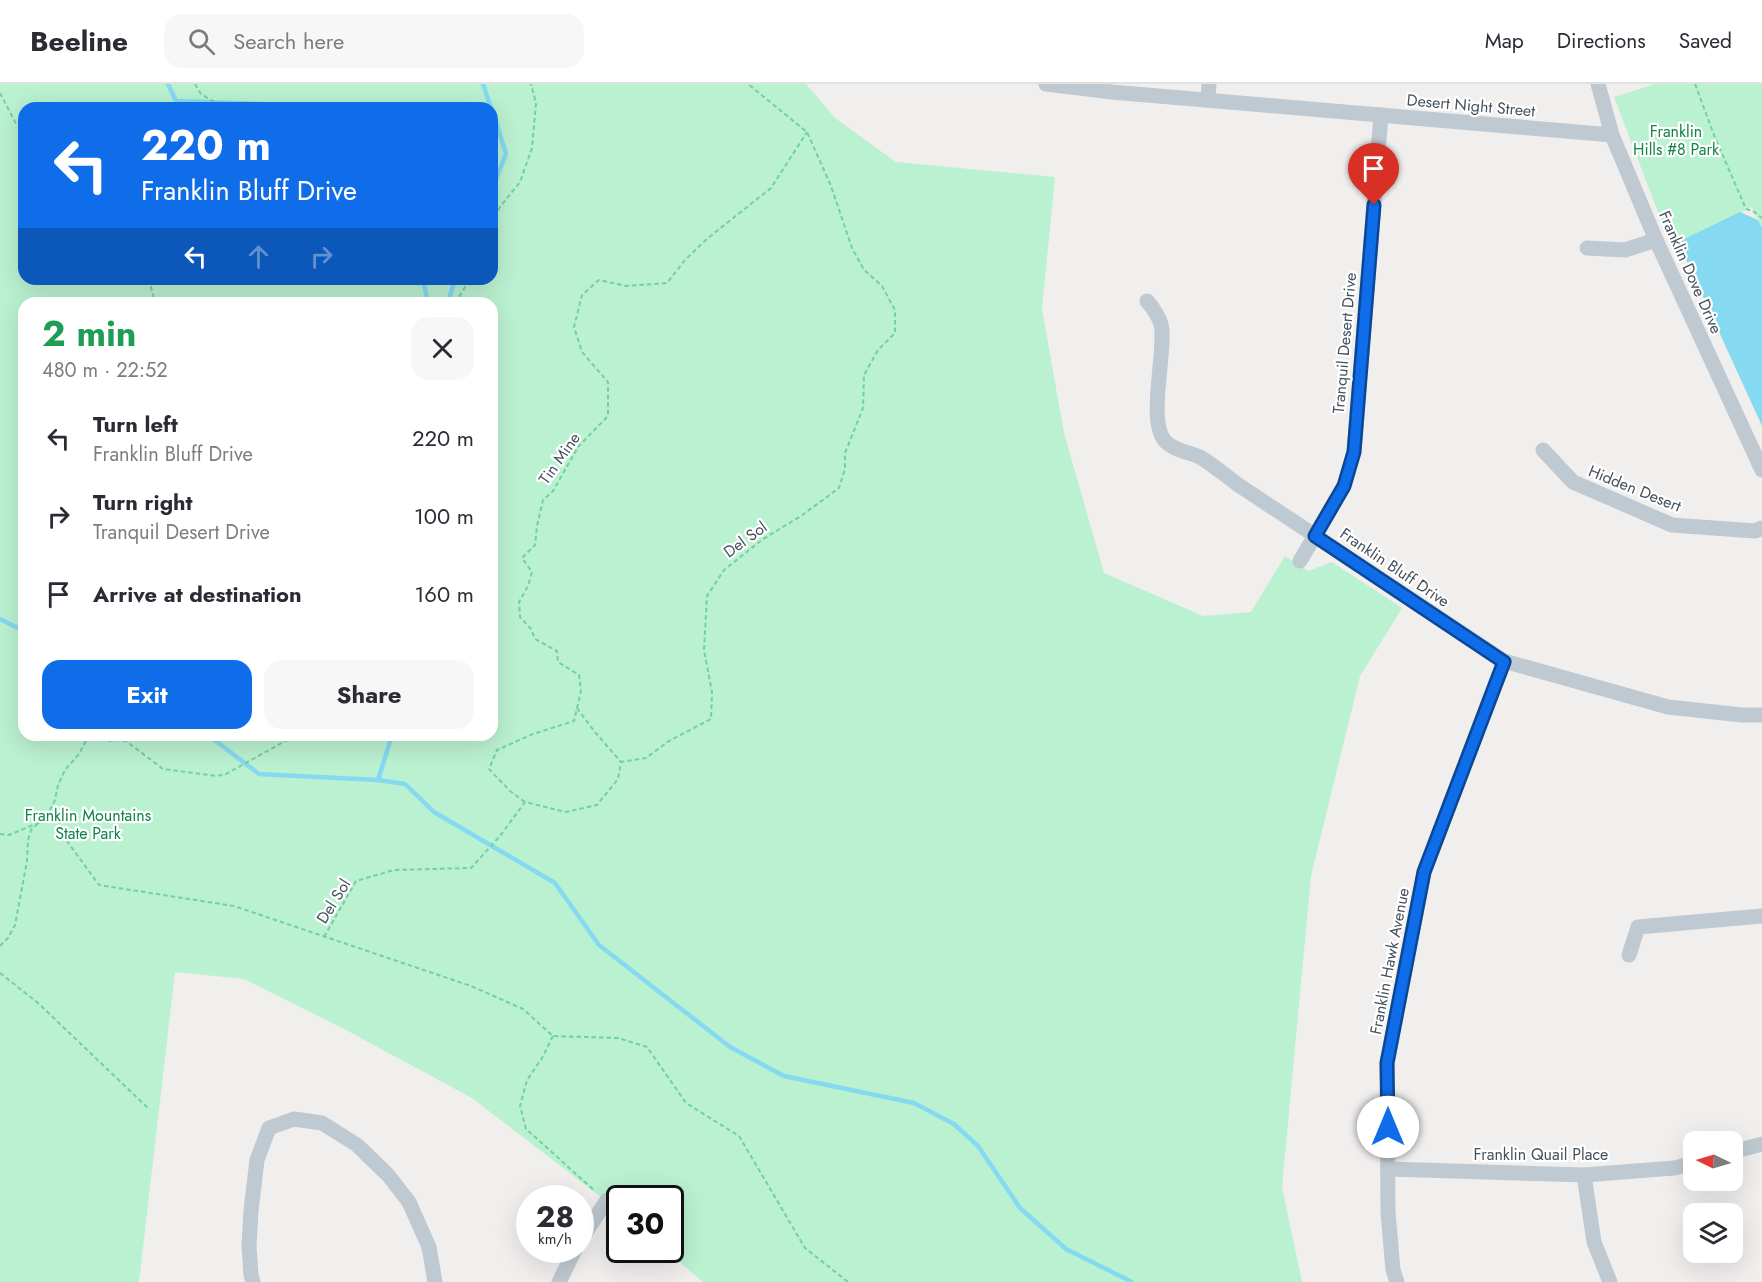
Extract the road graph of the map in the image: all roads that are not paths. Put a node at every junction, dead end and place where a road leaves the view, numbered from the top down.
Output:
1 (1046, 84) edge
2 (1209, 84) edge
3 (1598, 84) edge
4 (1208, 100) junction
5 (1381, 115) junction
6 (1612, 135) junction
7 (1656, 240) junction
8 (1587, 248) dead end
9 (1147, 301) dead end
10 (1543, 450) dead end
11 (1762, 470) edge
12 (1762, 528) edge
13 (1315, 536) junction
14 (1300, 561) dead end
15 (1504, 662) junction
16 (1762, 715) edge
17 (1762, 916) edge
18 (1629, 955) dead end
19 (1762, 1144) edge
20 (1743, 1149) edge
21 (1683, 1166) edge
22 (1388, 1169) junction
23 (1584, 1175) junction
24 (606, 1202) edge
25 (594, 1220) edge
26 (568, 1263) edge
27 (253, 1282) edge
28 (435, 1282) edge
29 (559, 1282) edge
30 (1397, 1282) edge
31 (1610, 1282) edge

1 - 4 street, Desert Night Street
2 - 4 street
3 - 6 street, Franklin Dove Drive
4 - 5 street, Desert Night Street
5 - 6 street, Desert Night Street
5 - 13 street, Tranquil Desert Drive
6 - 7 street, Franklin Dove Drive
7 - 8 street
7 - 11 street, Franklin Dove Drive
9 - 13 street, Franklin Bluff Drive
10 - 12 street, Hidden Desert
13 - 14 street, Tranquil Desert Drive
13 - 15 street, Franklin Bluff Drive
15 - 16 street, Franklin Bluff Drive
15 - 22 street, Franklin Hawk Avenue
17 - 18 street
19 - 20 street
21 - 23 street, Franklin Quail Place
22 - 23 street, Franklin Quail Place
22 - 30 street, Franklin Hawk Avenue
23 - 31 street
24 - 25 street
26 - 29 street
27 - 28 street

